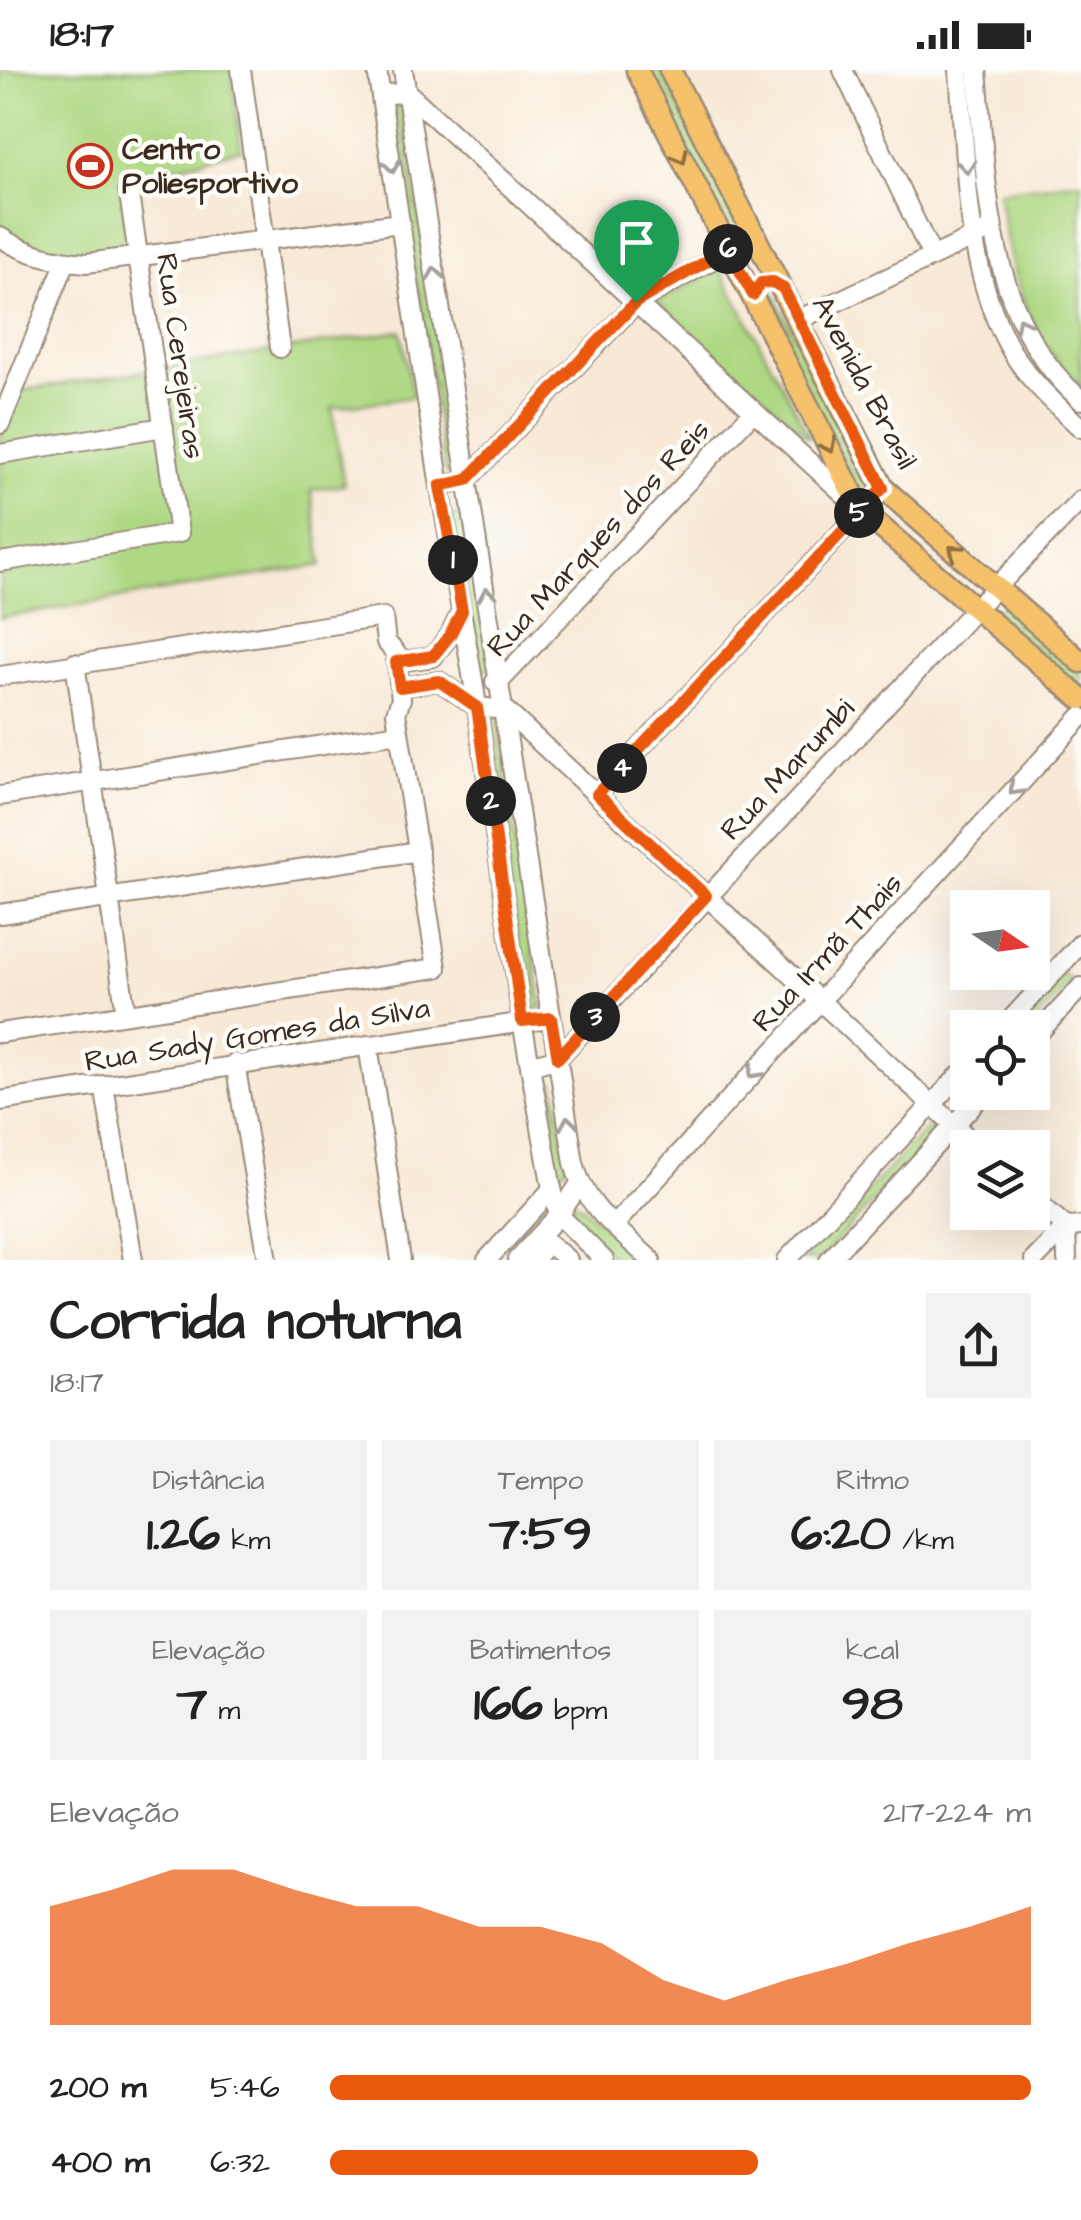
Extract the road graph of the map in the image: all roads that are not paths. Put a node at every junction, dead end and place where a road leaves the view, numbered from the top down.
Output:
1 (241, 70) edge
2 (404, 70) edge
3 (637, 70) edge
4 (670, 70) edge
5 (842, 70) edge
6 (958, 70) edge
7 (977, 70) edge
8 (383, 71) edge
9 (407, 92) junction
10 (381, 95) junction
11 (128, 187) dead end
12 (400, 223) junction
13 (992, 230) junction
14 (756, 235) junction
15 (0, 237) edge
16 (973, 237) junction
17 (265, 241) junction
18 (728, 249) junction
19 (932, 256) junction
20 (138, 258) junction
21 (66, 261) junction
22 (783, 288) junction
23 (753, 295) junction
24 (636, 302) junction
25 (798, 320) junction
26 (280, 348) dead end
27 (1081, 400) edge
28 (754, 412) junction
29 (0, 424) edge
30 (164, 427) junction
31 (1081, 428) edge
32 (0, 454) edge
33 (467, 480) junction
34 (440, 486) junction
35 (883, 488) junction
36 (1081, 500) edge
37 (862, 510) junction
38 (0, 562) edge
39 (996, 587) junction
40 (977, 607) junction
41 (462, 611) junction
42 (396, 662) junction
43 (1081, 662) edge
44 (74, 663) junction
45 (0, 676) edge
46 (500, 681) junction
47 (474, 686) junction
48 (400, 687) junction
49 (1081, 699) edge
50 (477, 707) junction
51 (505, 710) junction
52 (1081, 717) edge
53 (399, 733) junction
54 (91, 781) junction
55 (597, 794) junction
56 (0, 796) edge
57 (419, 851) junction
58 (706, 896) junction
59 (108, 898) junction
60 (0, 914) edge
61 (1081, 943) edge
62 (1061, 965) junction
63 (1081, 986) edge
64 (820, 1000) junction
65 (1020, 1010) edge
66 (126, 1014) junction
67 (551, 1018) junction
68 (1050, 1020) edge
69 (522, 1021) junction
70 (0, 1034) edge
71 (368, 1044) junction
72 (558, 1058) junction
73 (235, 1063) junction
74 (530, 1066) junction
75 (950, 1085) edge
76 (104, 1086) junction
77 (0, 1101) edge
78 (932, 1104) junction
79 (970, 1110) edge
80 (956, 1126) junction
81 (960, 1130) edge
82 (579, 1184) junction
83 (552, 1188) junction
84 (1050, 1210) edge
85 (559, 1214) junction
86 (614, 1225) junction
87 (1073, 1227) edge
88 (564, 1258) edge
89 (132, 1260) edge
90 (268, 1260) edge
91 (401, 1260) edge
92 (486, 1260) edge
93 (516, 1260) edge
94 (532, 1260) edge
95 (604, 1260) edge
96 (651, 1260) edge
97 (787, 1260) edge
98 (829, 1260) edge
99 (1034, 1260) edge
100 (1067, 1260) edge

1 - 17 street
2 - 9 street
3 -> 18 main road, Avenida Brasil
4 - 14 main road, Avenida Brasil
5 - 19 street
6 -> 16 street
7 - 13 street
8 - 10 street
9 - 10 street
9 - 24 street
33 -> 9 street
10 -> 12 street
11 - 20 street, Rua Cerejeiras
12 - 17 street
12 - 34 street
13 - 16 street
27 -> 13 street
14 - 18 street
14 - 22 main road, Avenida Brasil
15 - 21 street
16 - 19 street
16 - 31 street
17 - 20 street
17 - 26 street
18 - 23 main road, Avenida Brasil
18 - 24 street
19 - 25 street
20 - 21 street
20 - 30 street, Rua Cerejeiras
21 - 29 street
22 - 23 main road
22 - 25 main road, Avenida Brasil
23 -> 37 main road, Avenida Brasil
24 - 28 street
24 - 33 street
25 - 35 main road, Avenida Brasil
28 - 37 street
28 - 46 street, Rua Marques dos Reis
30 - 32 street
30 - 38 street, Rua Cerejeiras
33 - 34 street
46 -> 33 street
34 - 41 street
35 - 37 street
39 -> 35 main road, Avenida Brasil
36 - 39 street, Rua Marumbi
37 - 40 main road, Avenida Brasil
37 - 55 street
39 - 40 street, Rua Marumbi
39 - 43 main road, Avenida Brasil
40 - 49 main road, Avenida Brasil
40 - 58 street, Rua Marumbi
41 - 42 street
41 - 47 street
42 - 44 street
42 - 48 street
44 - 45 street
44 - 54 street
46 - 47 street, Rua Marques dos Reis
46 - 51 street
47 - 50 street
48 - 50 street
48 - 53 street
50 - 51 street
50 - 69 street
51 - 55 street
51 - 67 street
52 -> 64 street, Rua Irmã Thais
53 - 54 street
53 - 57 street
54 - 56 street
54 - 59 street
55 - 58 street
57 - 59 street
57 - 66 street
58 - 64 street
58 - 72 street, Rua Marumbi
59 - 60 street
59 - 66 street
61 - 62 street
62 - 63 street
62 - 65 street
63 - 68 street
64 - 78 street
64 -> 86 street, Rua Irmã Thais
66 - 70 street
67 - 69 street, Rua Sady Gomes da Silva
67 - 72 street
69 - 71 street, Rua Sady Gomes da Silva
69 - 74 street
71 - 73 street, Rua Sady Gomes da Silva
71 - 91 street
72 - 74 street
82 -> 72 street
73 - 76 street, Rua Sady Gomes da Silva
73 - 90 street
74 - 83 street
75 - 78 street
76 - 77 street, Rua Sady Gomes da Silva
76 - 89 street
78 - 80 street
78 - 97 street
79 - 80 street
80 - 81 street
80 - 98 street
82 - 85 street
82 - 86 street
83 - 85 street
83 - 92 street
84 - 87 street
85 - 93 street
85 - 95 street
86 - 96 street
87 - 99 street
87 - 100 street
88 - 94 street

